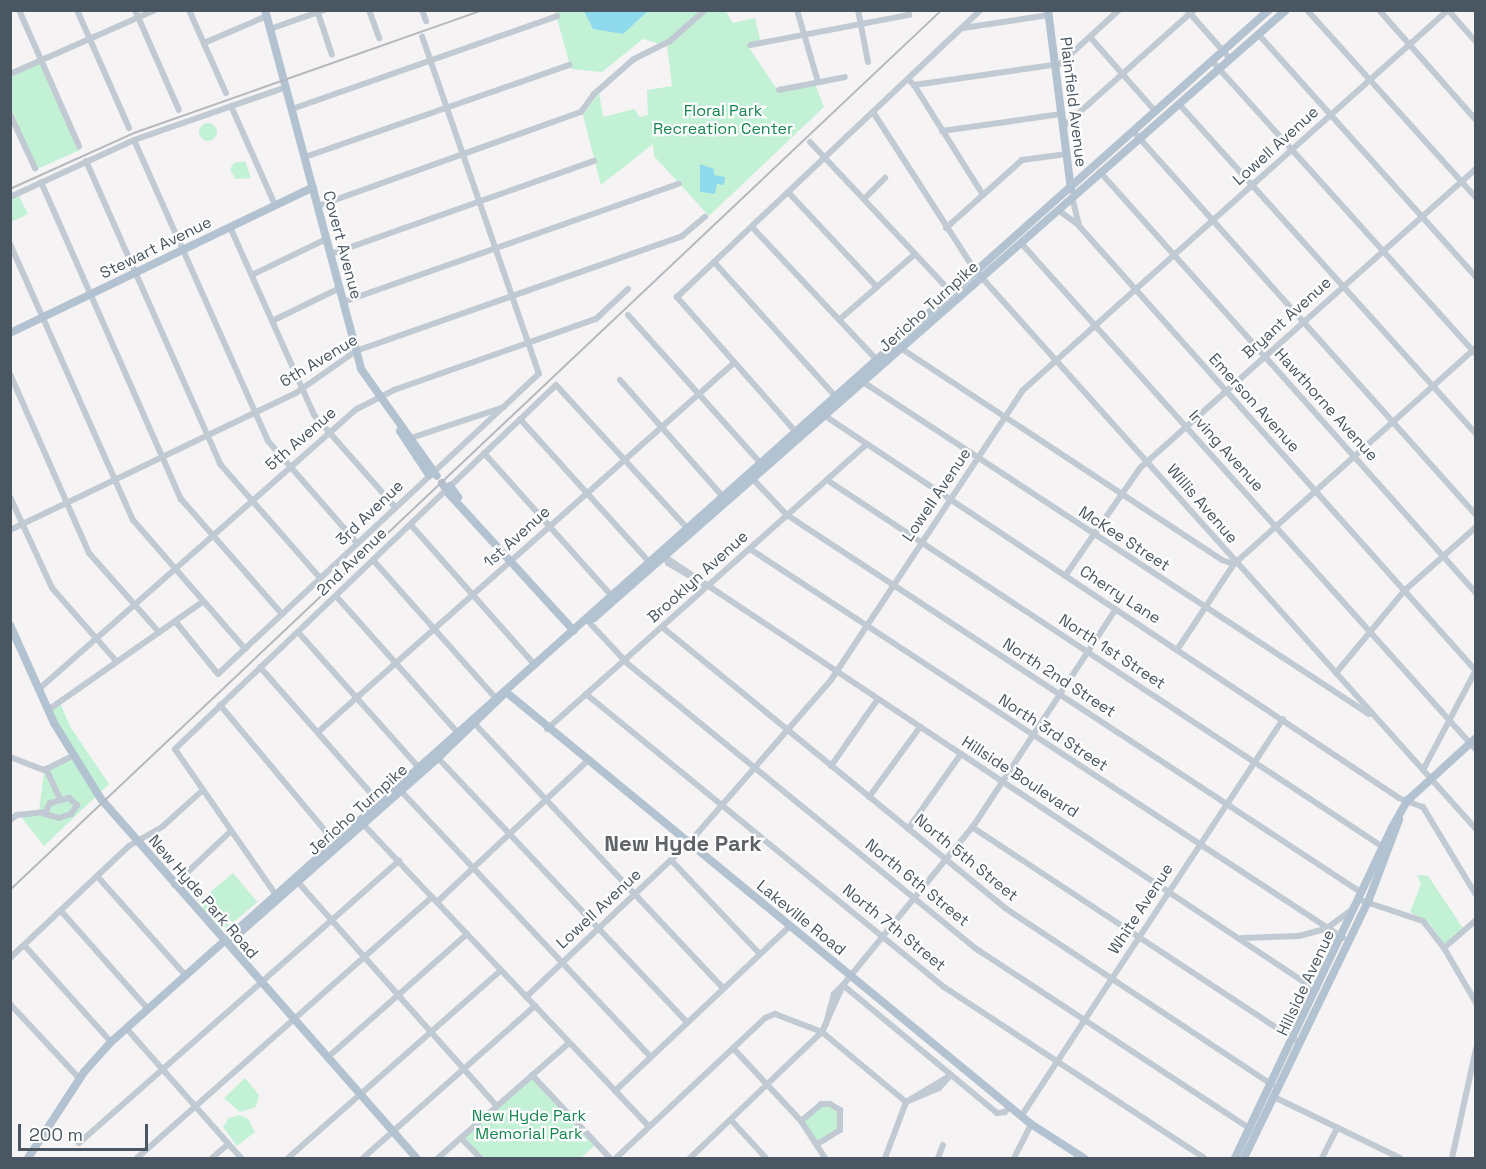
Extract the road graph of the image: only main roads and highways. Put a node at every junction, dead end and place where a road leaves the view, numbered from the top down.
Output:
1 (1269, 10) edge
2 (1287, 10) edge
3 (266, 13) edge
4 (1048, 13) edge
5 (1071, 186) junction
6 (313, 187) junction
7 (1072, 197) junction
8 (939, 302) junction
9 (10, 333) edge
10 (905, 346) junction
11 (390, 411) junction
12 (820, 413) junction
13 (763, 466) junction
14 (447, 488) road end
15 (725, 499) junction
16 (662, 555) junction
17 (651, 565) junction
18 (587, 620) junction
19 (10, 625) edge
20 (574, 631) junction
21 (506, 692) junction
22 (497, 700) junction
23 (1472, 740) edge
24 (420, 769) junction
25 (408, 776) junction
26 (400, 790) junction
27 (381, 804) junction
28 (1399, 818) junction
29 (1362, 900) junction
30 (224, 942) junction
31 (1297, 1042) junction
32 (1253, 1131) junction
33 (1070, 1155) edge
34 (28, 1158) edge
35 (416, 1158) edge
36 (1084, 1158) edge
37 (1235, 1158) edge
38 (1244, 1158) edge

1 - 5 main road, Jericho Turnpike
2 - 7 main road, Jericho Turnpike
3 - 6 main road, Covert Avenue
4 - 5 main road, Plainfield Avenue
5 - 7 main road, Plainfield Avenue
5 - 8 main road, Jericho Turnpike
6 - 9 main road, Stewart Avenue
6 - 11 main road, Covert Avenue
7 - 10 main road, Jericho Turnpike
8 - 10 main road
8 - 12 main road, Jericho Turnpike
10 - 12 main road, Jericho Turnpike
11 - 11 main road, Covert Avenue
12 - 13 main road, Jericho Turnpike
12 - 13 main road, Jericho Turnpike
13 - 15 main road, Jericho Turnpike
14 - 20 main road
15 - 16 main road, Jericho Turnpike
15 - 16 main road, Jericho Turnpike
16 - 17 main road, Jericho Turnpike
17 - 18 main road, Jericho Turnpike
17 - 18 main road, Jericho Turnpike
18 - 20 main road, Jericho Turnpike
19 - 30 main road, New Hyde Park Road
20 - 21 main road, Jericho Turnpike
21 - 22 main road, Jericho Turnpike
21 - 33 main road, Lakeville Road
22 - 24 main road, Jericho Turnpike
22 - 24 main road, Jericho Turnpike
23 - 28 main road, Hillside Avenue
24 - 25 main road, Jericho Turnpike
24 - 26 main road, Jericho Turnpike
25 - 26 main road
25 - 27 main road, Jericho Turnpike
26 - 27 main road, Jericho Turnpike
27 - 30 main road, Jericho Turnpike
28 - 29 main road, Hillside Avenue
28 - 29 main road, Hillside Avenue
29 - 31 main road, Hillside Avenue
29 - 31 main road, Hillside Avenue
30 - 34 main road, Jericho Turnpike
30 - 35 main road, New Hyde Park Road
31 - 32 main road, Hillside Avenue
31 - 32 main road, Hillside Avenue
32 - 37 main road, Hillside Avenue
32 - 38 main road, Hillside Avenue
33 - 36 main road, Lakeville Road

